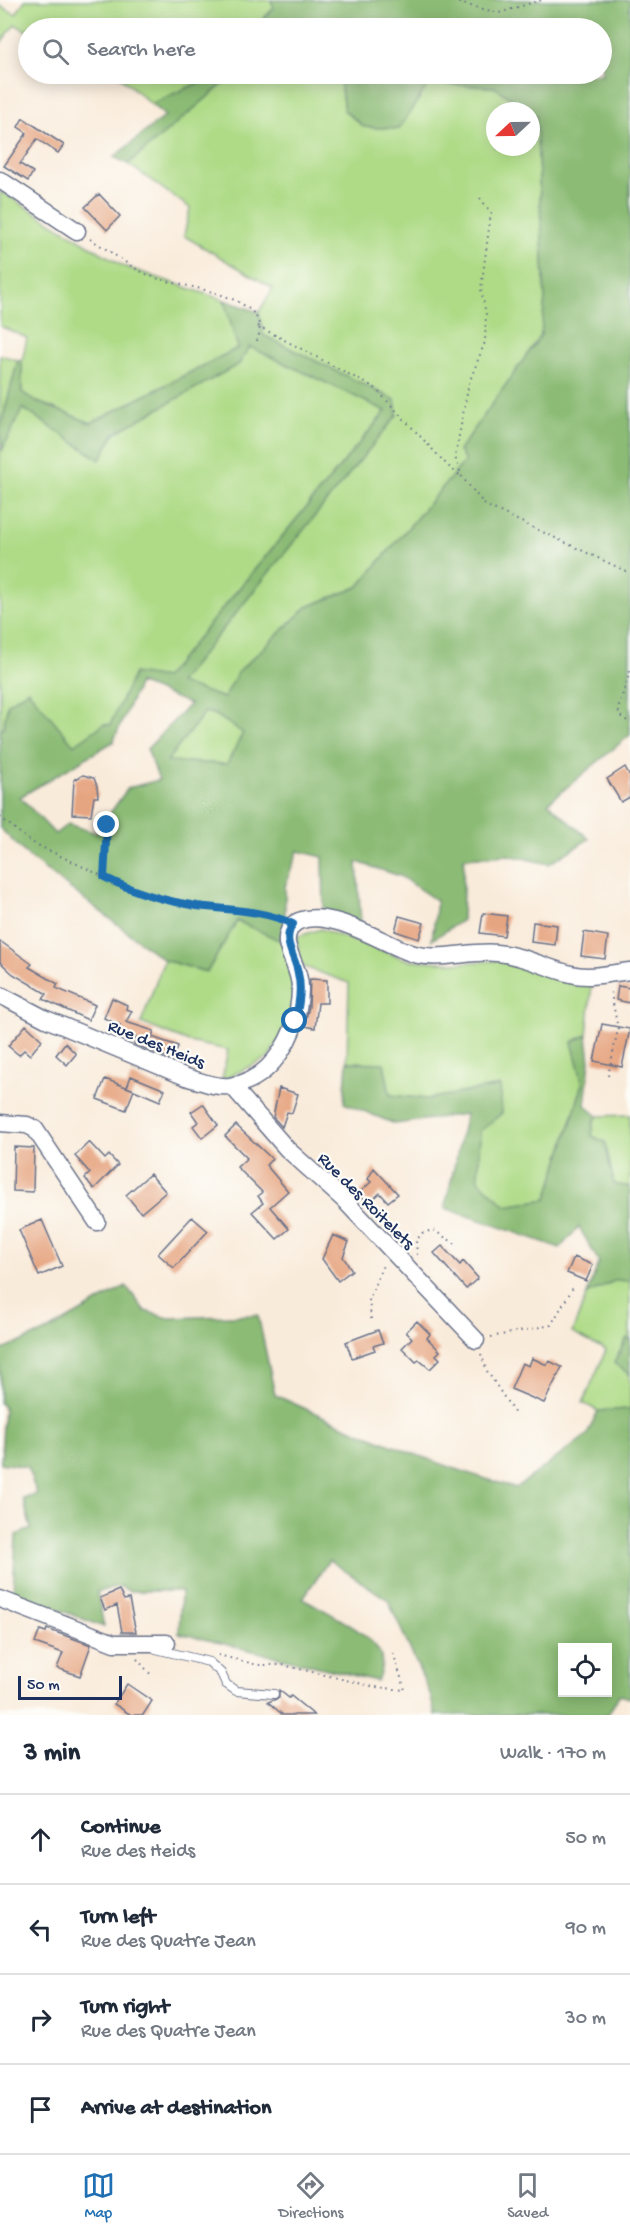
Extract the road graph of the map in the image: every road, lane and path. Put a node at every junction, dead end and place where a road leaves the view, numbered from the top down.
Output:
1 (447, 0) edge
2 (541, 0) edge
3 (0, 180) edge
4 (480, 198) dead end
5 (77, 231) joint
6 (258, 326) junction
7 (255, 345) dead end
8 (462, 477) junction
9 (630, 573) edge
10 (630, 671) edge
11 (630, 723) edge
12 (0, 817) edge
13 (107, 825) dead end
14 (104, 877) junction
15 (293, 924) junction
16 (630, 971) edge
17 (609, 973) junction
18 (0, 995) edge
19 (608, 1076) dead end
20 (231, 1086) junction
21 (0, 1123) edge
22 (97, 1222) dead end
23 (456, 1244) dead end
24 (390, 1250) junction
25 (422, 1263) dead end
26 (574, 1286) dead end
27 (371, 1319) dead end
28 (476, 1340) junction
29 (515, 1414) dead end
30 (0, 1599) edge
31 (123, 1643) junction
32 (142, 1643) junction
33 (167, 1643) dead end
34 (392, 1649) dead end
35 (213, 1654) dead end
36 (152, 1676) dead end
37 (274, 1694) dead end

1 - 2 path
3 - 5 street
4 - 8 path
5 - 6 path
6 - 7 path
6 - 8 path
8 - 9 path
10 - 11 path
12 - 14 path
13 - 14 path
14 - 15 path
15 - 17 street
15 - 20 street
16 - 17 street
17 - 19 path
18 - 20 street, Rue des Heids
20 - 24 street, Rue des Roitelets
21 - 22 street
23 - 25 path
24 - 27 path
24 - 28 street, Rue des Roitelets
26 - 28 path
28 - 29 path
30 - 31 street
31 - 32 street
31 - 36 path
32 - 33 street
32 - 37 lane
34 - 35 path

